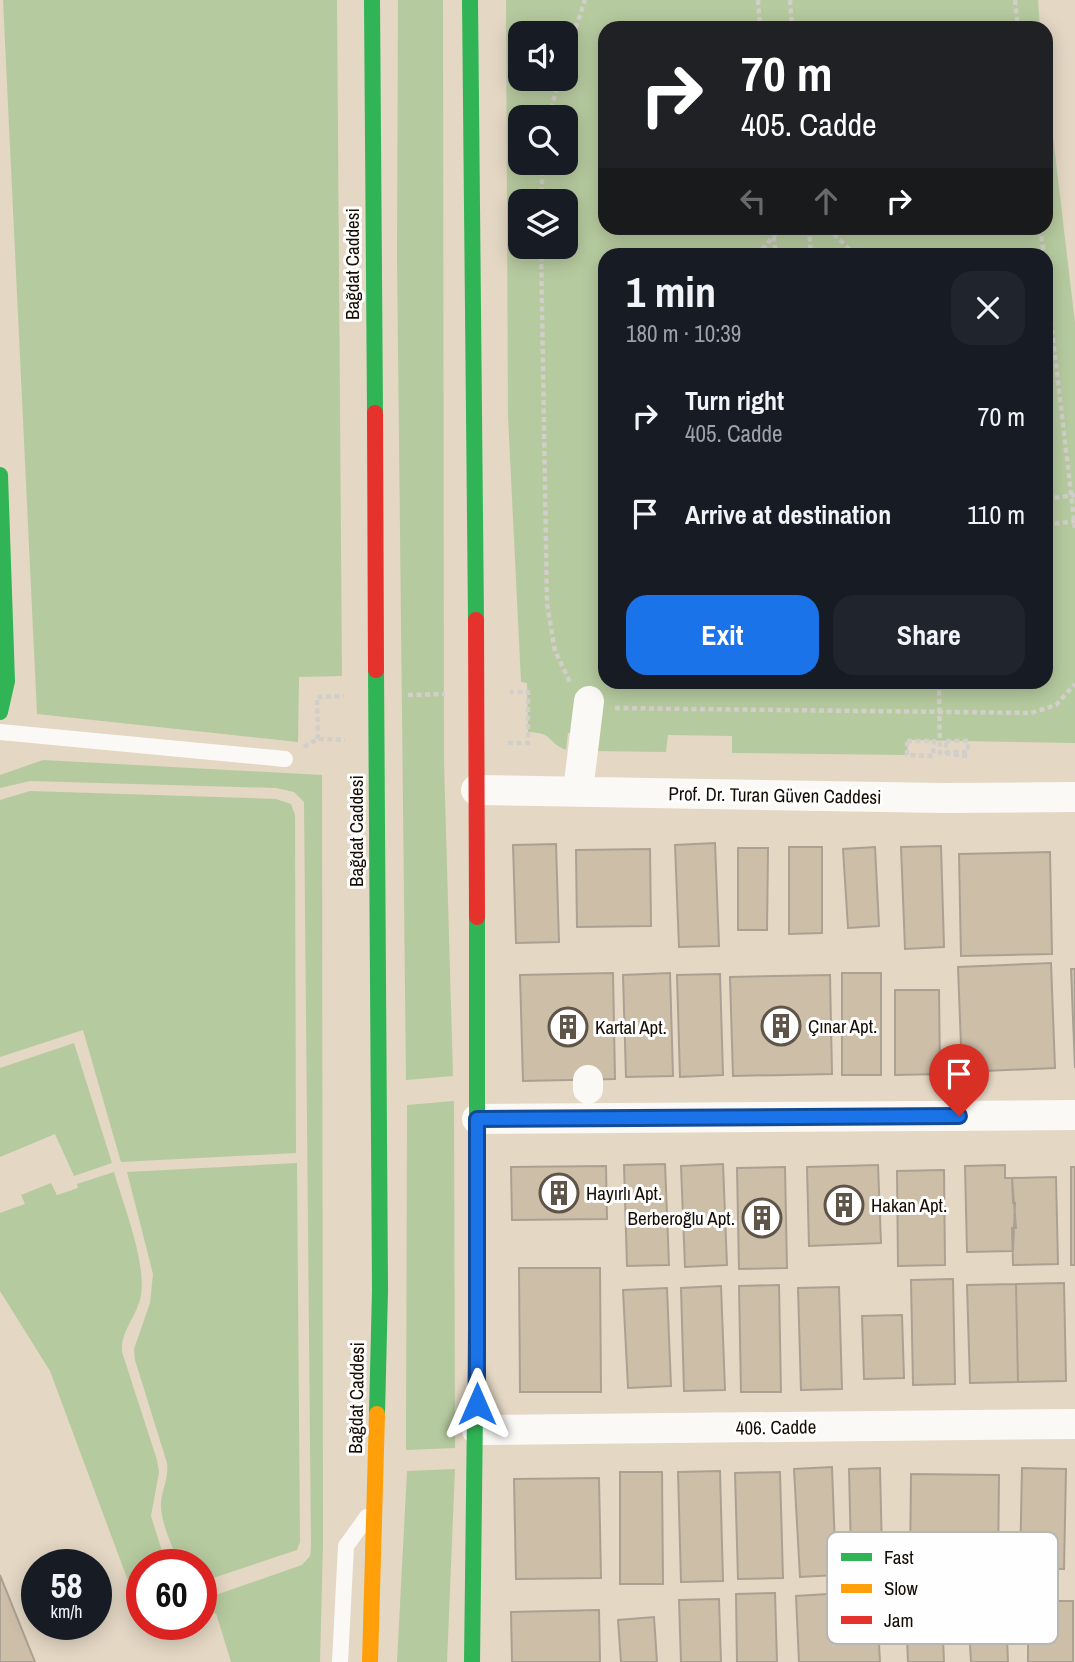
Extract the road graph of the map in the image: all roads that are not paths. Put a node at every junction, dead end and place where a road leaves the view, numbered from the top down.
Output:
1 (372, 0) edge
2 (470, 0) edge
3 (0, 475) edge
4 (589, 701) road end
5 (0, 712) edge
6 (0, 732) edge
7 (285, 759) dead end
8 (476, 790) junction
9 (578, 792) junction
10 (1075, 797) edge
11 (1075, 1115) edge
12 (477, 1119) junction
13 (1075, 1424) edge
14 (477, 1430) junction
15 (375, 1507) junction
16 (340, 1662) edge
17 (370, 1662) edge
18 (471, 1662) edge

1 - 15 main road, Bağdat Caddesi
2 - 8 main road
3 - 5 main road
4 - 9 street
6 - 7 lane
8 - 9 street, Prof. Dr. Turan Güven Caddesi
8 - 12 main road
9 - 10 street, Prof. Dr. Turan Güven Caddesi
11 - 12 street
12 - 14 main road
13 - 14 street, 406. Cadde
14 - 18 main road
15 - 16 lane
15 - 17 main road, Bağdat Caddesi

